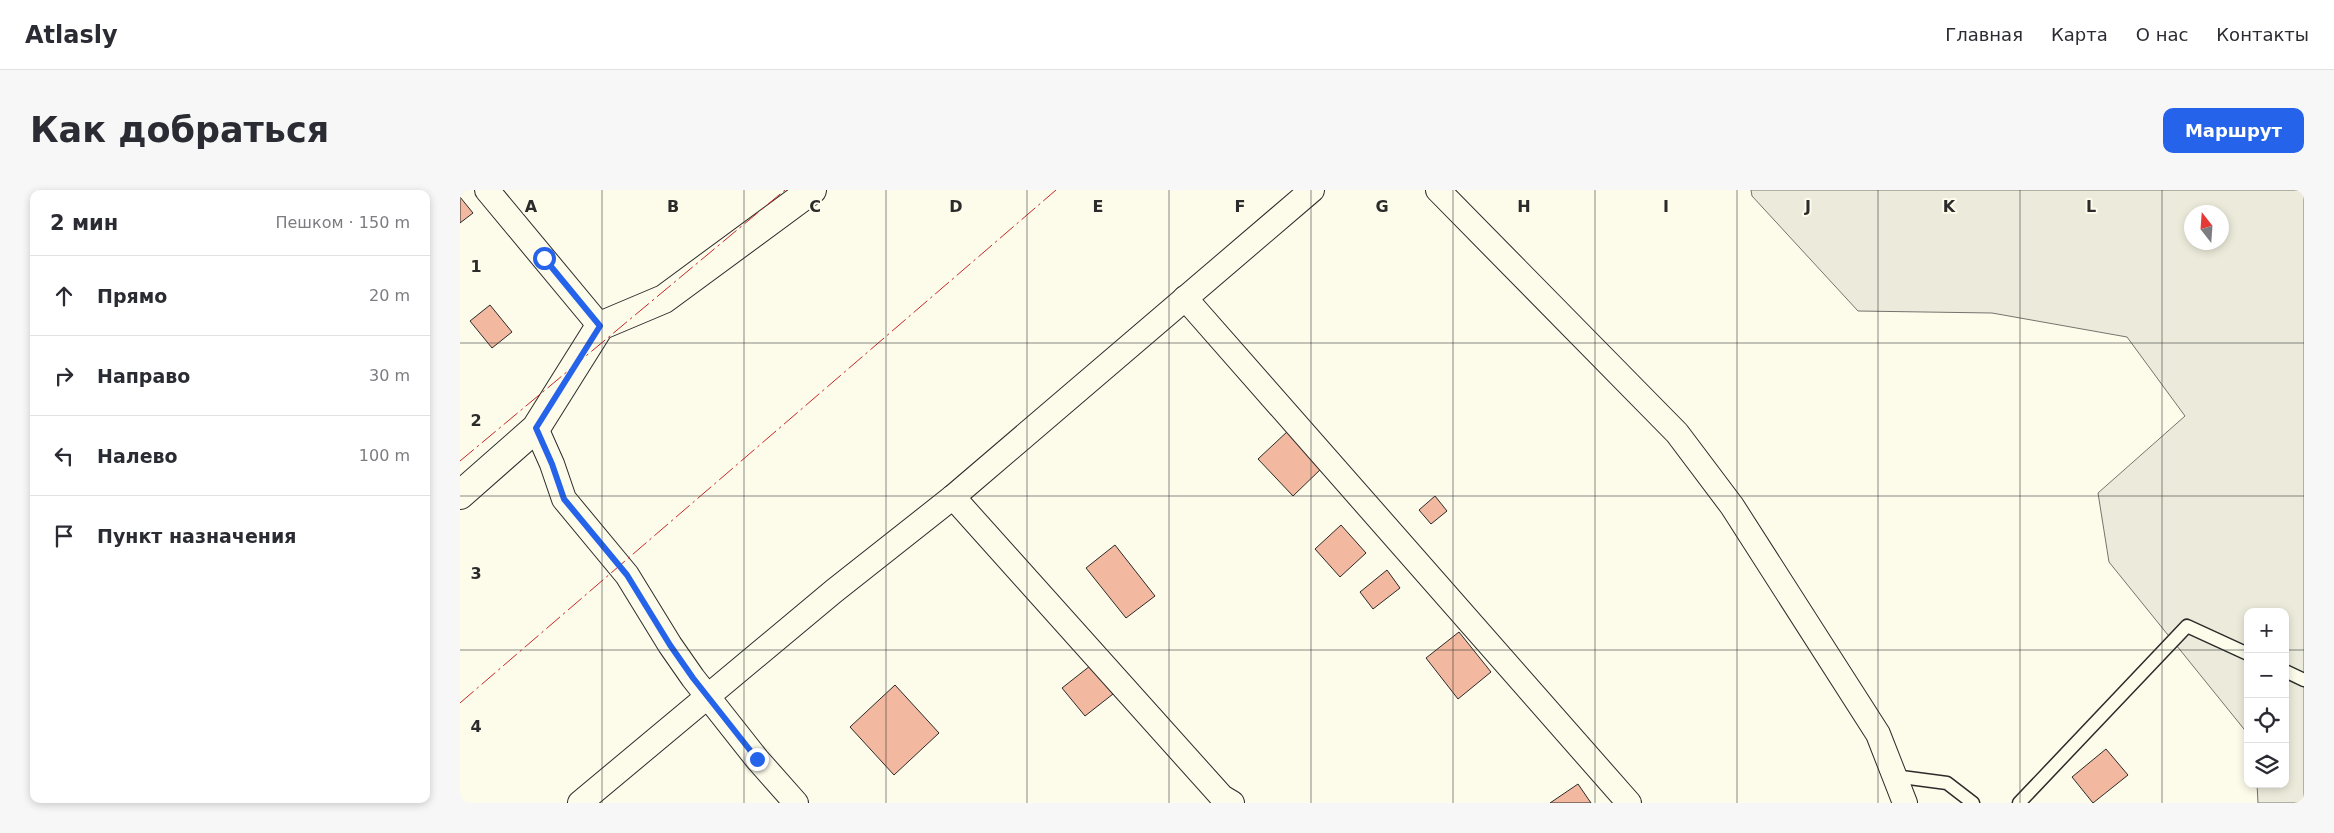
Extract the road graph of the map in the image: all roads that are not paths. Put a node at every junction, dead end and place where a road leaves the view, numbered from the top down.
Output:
1 (487, 190) edge
2 (812, 190) edge
3 (1312, 190) edge
4 (1438, 190) edge
5 (1186, 298) junction
6 (600, 326) junction
7 (536, 428) junction
8 (460, 494) edge
9 (953, 497) junction
10 (2246, 653) edge
11 (2289, 673) edge
12 (2304, 680) edge
13 (708, 696) junction
14 (1894, 776) junction
15 (580, 803) edge
16 (796, 803) edge
17 (1232, 803) edge
18 (1629, 803) edge
19 (1905, 803) edge
20 (1973, 803) edge
21 (2019, 803) edge

1 - 6 street
2 - 6 street
3 - 5 street
4 - 14 street
5 - 9 street
5 - 18 street
6 - 7 street
7 - 8 street
7 - 13 street
9 - 13 street
9 - 17 street
10 - 21 lane
11 - 12 lane
13 - 15 street
13 - 16 street
14 - 19 street
14 - 20 lane

